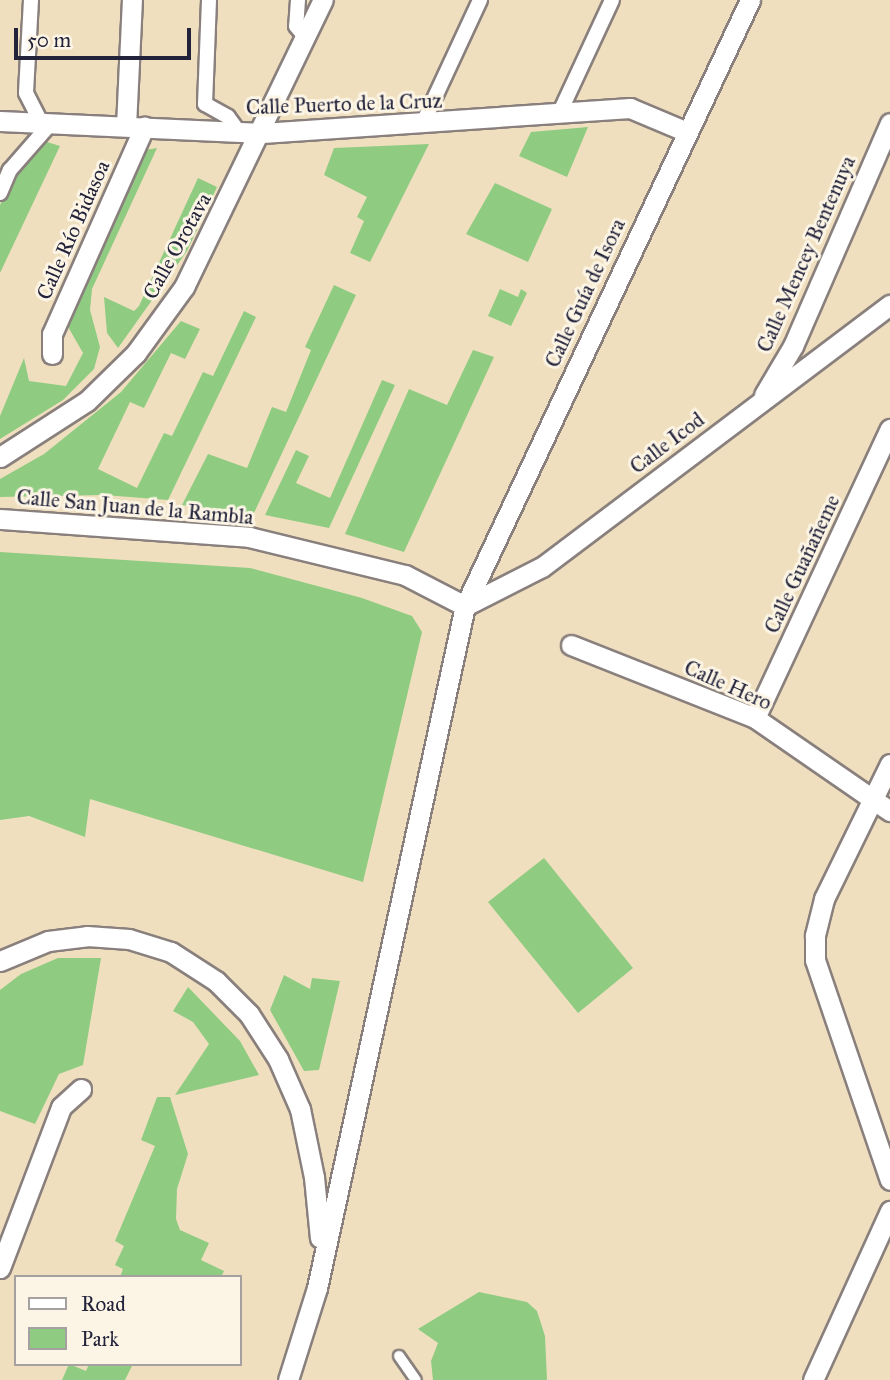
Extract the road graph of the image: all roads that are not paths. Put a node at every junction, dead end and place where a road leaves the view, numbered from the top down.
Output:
1 (31, 0) edge
2 (132, 0) edge
3 (209, 0) edge
4 (298, 0) edge
5 (323, 0) edge
6 (480, 0) edge
7 (612, 0) edge
8 (750, 0) edge
9 (306, 38) junction
10 (560, 112) junction
11 (0, 121) edge
12 (46, 123) junction
13 (890, 123) edge
14 (422, 125) junction
15 (135, 126) junction
16 (685, 131) junction
17 (239, 132) junction
18 (262, 133) junction
19 (0, 193) edge
20 (890, 304) edge
21 (52, 354) dead end
22 (760, 402) junction
23 (890, 429) edge
24 (0, 457) edge
25 (0, 520) edge
26 (465, 606) junction
27 (571, 645) dead end
28 (755, 718) junction
29 (890, 764) edge
30 (881, 807) edge
31 (0, 961) edge
32 (81, 1089) dead end
33 (890, 1180) edge
34 (890, 1211) edge
35 (4, 1241) edge
36 (0, 1268) edge
37 (317, 1288) junction
38 (399, 1356) dead end
39 (288, 1380) edge
40 (416, 1380) edge
41 (813, 1380) edge

1 - 12 street
2 - 15 street
3 - 17 street
4 - 9 street
5 - 9 street, Calle Orotava
6 - 14 street
7 - 10 street
8 - 16 street, Calle Guía de Isora
9 - 18 street, Calle Orotava
10 - 14 street, Calle Puerto de la Cruz
10 - 16 street, Calle Puerto de la Cruz
11 - 12 street, Calle Puerto de la Cruz
12 - 15 street, Calle Puerto de la Cruz
12 - 19 street
13 - 22 street, Calle Mencey Bentenuya
14 - 18 street, Calle Puerto de la Cruz
15 - 17 street, Calle Puerto de la Cruz
15 - 21 street, Calle Río Bidasoa
16 - 26 street, Calle Guía de Isora
17 - 18 street, Calle Puerto de la Cruz
18 - 24 street, Calle Orotava
20 - 22 street, Calle Icod
22 - 26 street, Calle Icod
23 - 28 street, Calle Guañañeme
25 - 26 street, Calle San Juan de la Rambla
26 - 37 street, Calle Guía de Isora
27 - 28 street, Calle Hero
28 - 30 street, Calle Hero
29 - 30 street
30 - 33 street
31 - 37 street
32 - 35 street
34 - 41 street
35 - 36 street
37 - 39 street
38 - 40 lane

